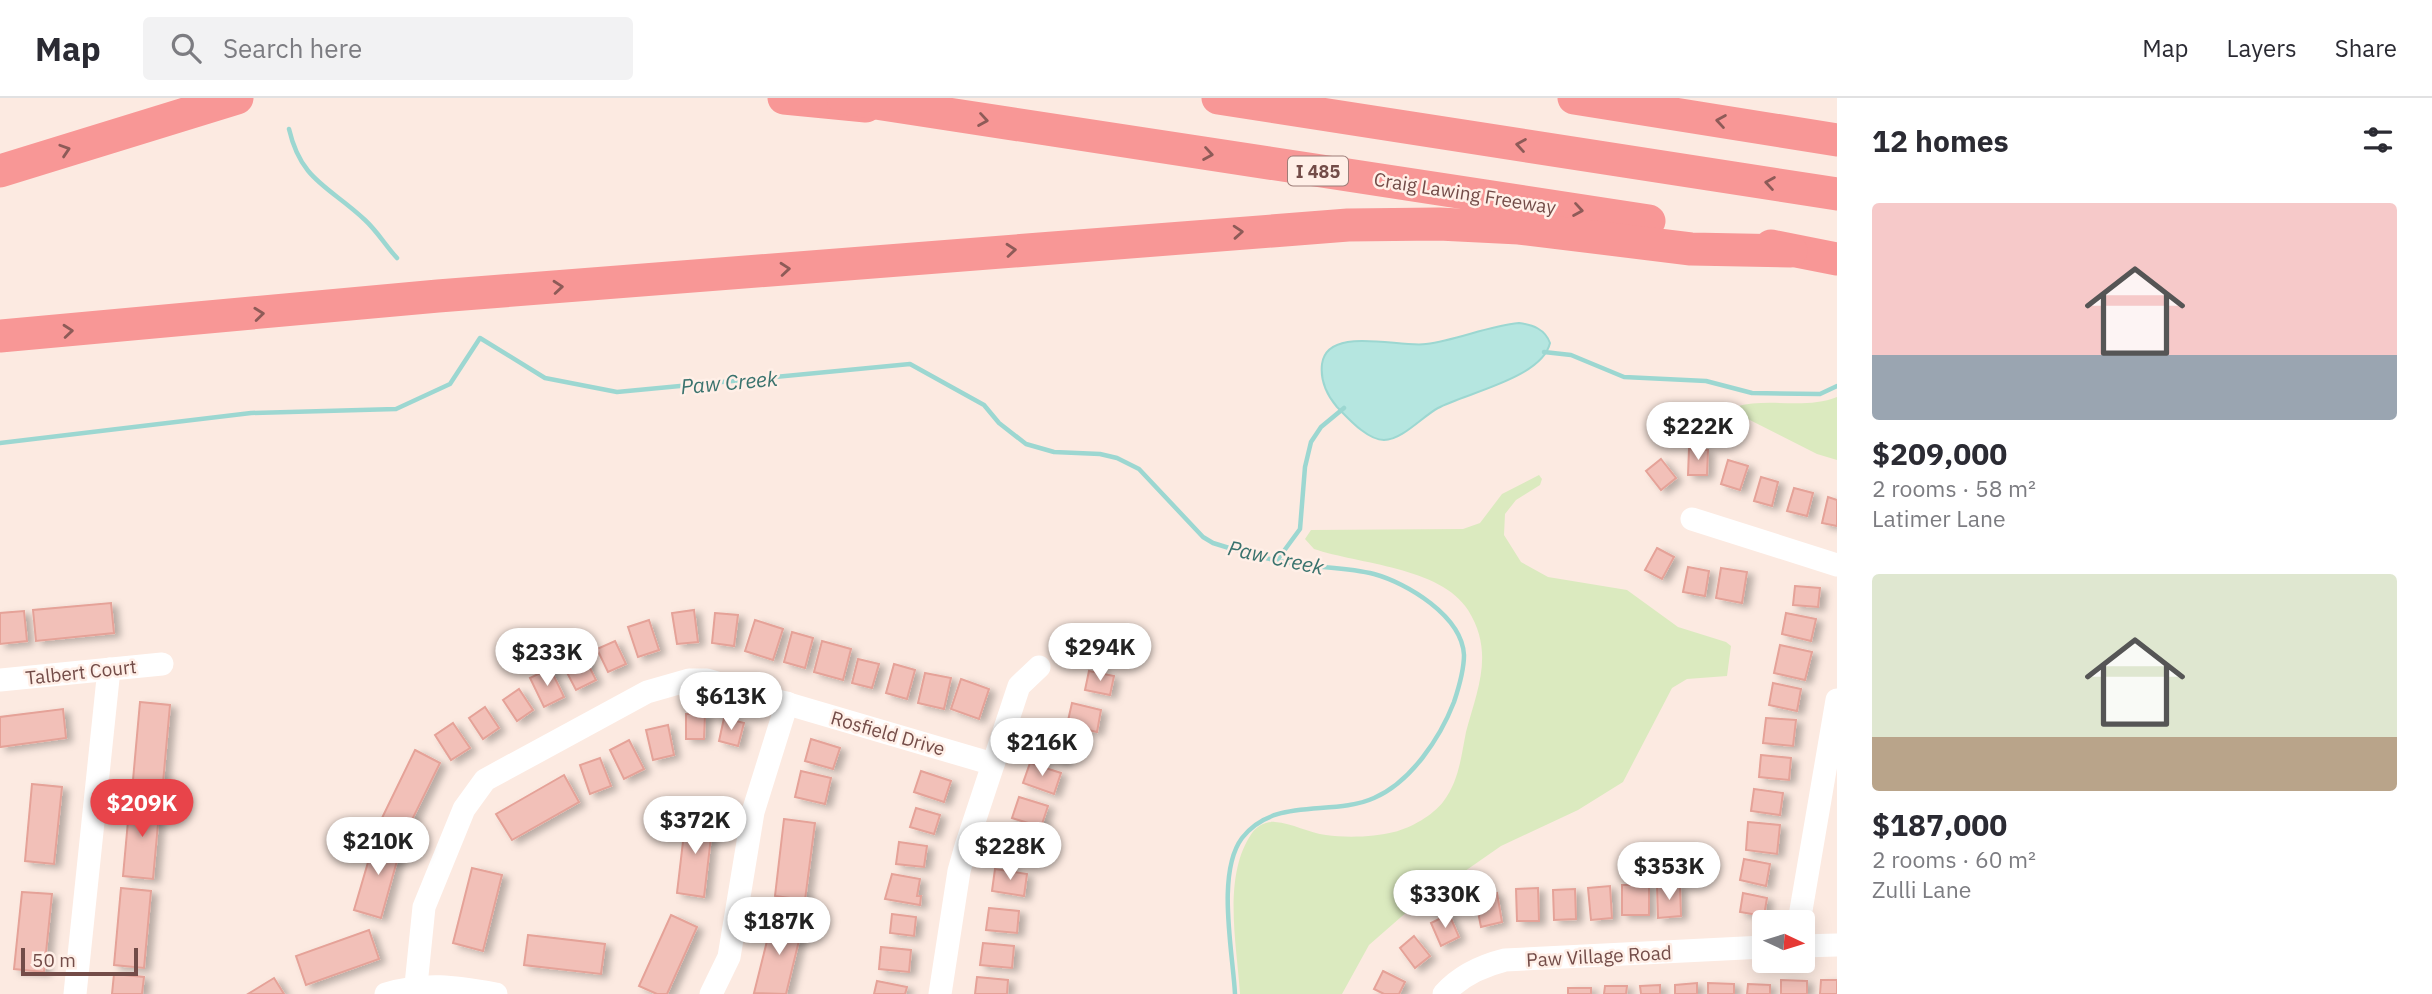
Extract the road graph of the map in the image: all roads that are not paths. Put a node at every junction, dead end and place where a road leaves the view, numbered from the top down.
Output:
1 (237, 98) edge
2 (784, 98) edge
3 (843, 98) edge
4 (1218, 98) edge
5 (1574, 98) edge
6 (944, 114) junction
7 (1837, 140) edge
8 (0, 171) edge
9 (1837, 194) edge
10 (1791, 251) junction
11 (1837, 258) edge
12 (0, 336) edge
13 (1692, 519) dead end
14 (1837, 565) edge
15 (162, 664) dead end
16 (1039, 667) dead end
17 (109, 669) junction
18 (0, 680) edge
19 (1837, 700) edge
20 (787, 703) junction
21 (993, 764) junction
22 (1801, 910) edge
23 (1837, 945) edge
24 (1815, 946) edge
25 (1752, 948) edge
26 (416, 985) junction
27 (75, 994) edge
28 (386, 994) edge
29 (496, 994) edge
30 (711, 994) edge
31 (940, 994) edge
32 (1444, 994) edge

8 -> 1 highway
2 - 6 highway
3 - 6 highway, Craig Lawing Freeway / I 485
9 -> 4 highway
7 -> 5 highway
6 -> 10 highway, Craig Lawing Freeway / I 485
10 - 11 highway, Craig Lawing Freeway / I 485
12 -> 10 highway
13 - 14 street
15 - 17 street, Talbert Court
16 - 21 street
17 - 18 street, Talbert Court
17 - 27 street
19 - 22 street
20 - 21 street, Rosfield Drive
20 - 26 street, Rosfield Drive
20 - 30 street
21 - 31 street
23 - 24 street
25 - 32 street, Paw Village Road
26 - 28 street
26 - 29 street

